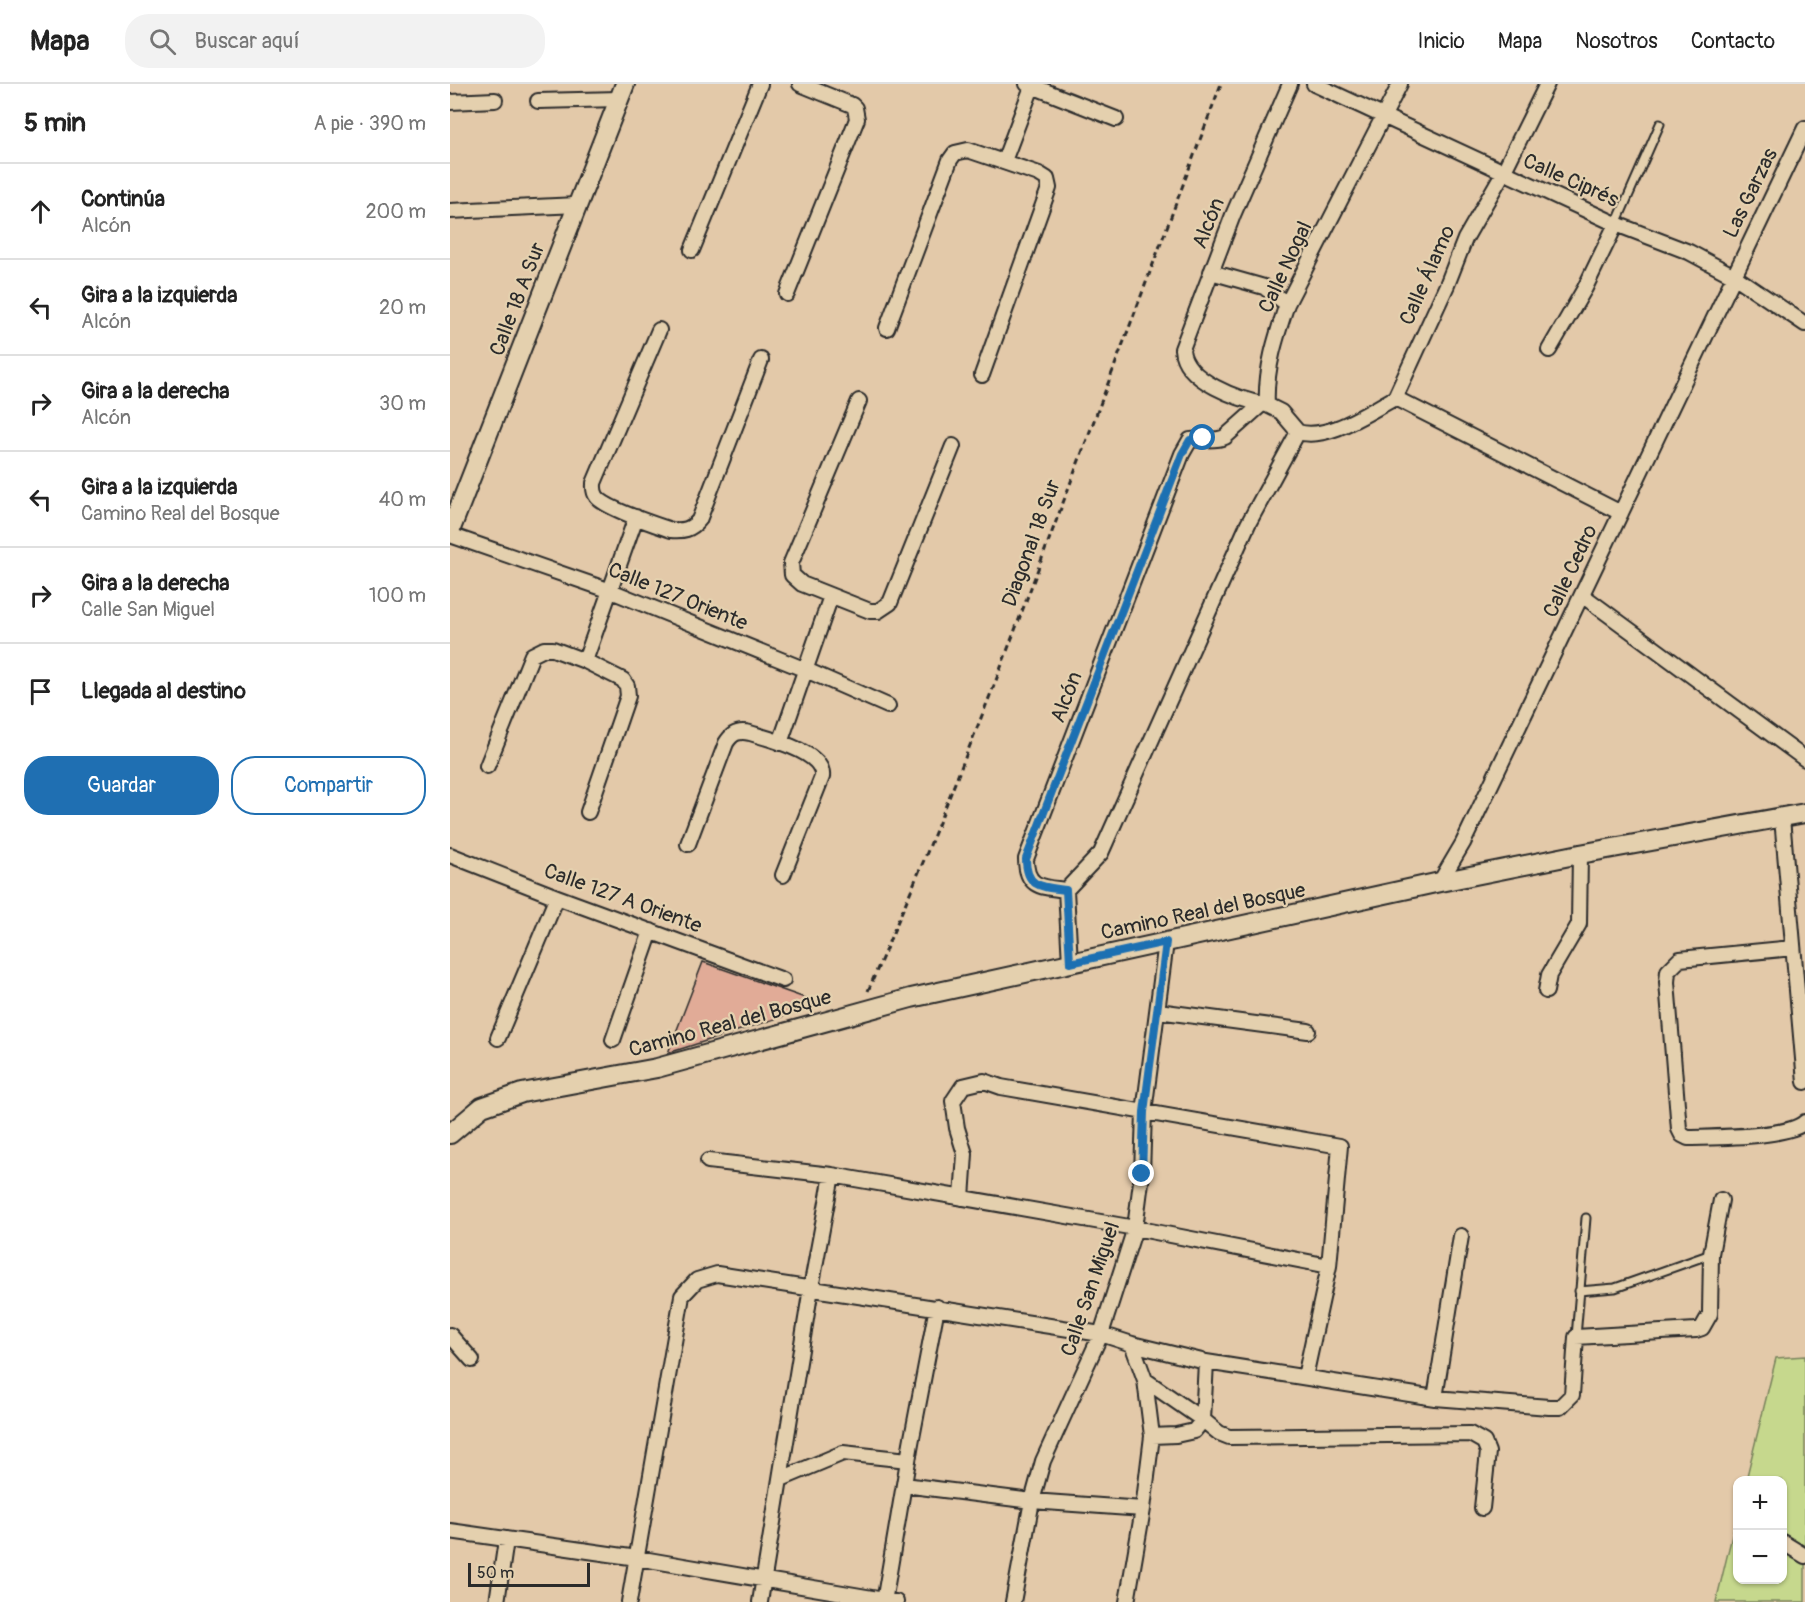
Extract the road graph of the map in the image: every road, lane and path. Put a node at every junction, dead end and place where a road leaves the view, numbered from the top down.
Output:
1 (760, 84) edge
2 (800, 84) edge
3 (1221, 84) edge
4 (1290, 84) edge
5 (1314, 84) edge
6 (1401, 84) edge
7 (1546, 84) edge
8 (1031, 85) edge
9 (815, 87) edge
10 (622, 91) edge
11 (495, 100) dead end
12 (450, 102) edge
13 (538, 102) dead end
14 (1384, 116) junction
15 (1116, 119) dead end
16 (1660, 123) dead end
17 (1805, 128) edge
18 (1004, 160) junction
19 (1503, 173) junction
20 (578, 205) junction
21 (450, 211) edge
22 (1616, 224) junction
23 (692, 250) dead end
24 (1211, 272) junction
25 (1734, 276) junction
26 (787, 294) dead end
27 (1287, 304) junction
28 (1805, 324) edge
29 (887, 328) dead end
30 (659, 330) dead end
31 (1549, 350) dead end
32 (761, 360) dead end
33 (982, 375) dead end
34 (1395, 398) junction
35 (859, 401) dead end
36 (1264, 405) junction
37 (1298, 432) junction
38 (953, 446) dead end
39 (1621, 513) junction
40 (636, 517) junction
41 (450, 531) edge
42 (450, 536) edge
43 (611, 591) junction
44 (1582, 595) junction
45 (831, 596) junction
46 (585, 661) junction
47 (806, 670) junction
48 (888, 706) dead end
49 (780, 743) junction
50 (1805, 759) edge
51 (487, 766) dead end
52 (588, 812) dead end
53 (1805, 813) edge
54 (1782, 818) junction
55 (688, 844) dead end
56 (1580, 854) junction
57 (451, 859) edge
58 (783, 875) dead end
59 (1440, 882) junction
60 (1066, 890) junction
61 (558, 897) junction
62 (651, 931) junction
63 (1166, 942) junction
64 (1793, 948) junction
65 (1070, 963) junction
66 (783, 980) dead end
67 (1546, 991) dead end
68 (865, 1011) junction
69 (1158, 1011) junction
70 (1308, 1031) dead end
71 (498, 1038) dead end
72 (613, 1040) dead end
73 (1805, 1082) edge
74 (1144, 1112) junction
75 (1805, 1122) edge
76 (450, 1134) edge
77 (708, 1161) dead end
78 (832, 1175) junction
79 (962, 1198) junction
80 (1721, 1200) dead end
81 (1586, 1218) dead end
82 (1136, 1228) junction
83 (1461, 1236) dead end
84 (1711, 1254) junction
85 (1329, 1266) junction
86 (812, 1288) junction
87 (1579, 1291) junction
88 (937, 1307) junction
89 (1101, 1334) junction
90 (450, 1335) edge
91 (1576, 1337) junction
92 (1132, 1344) junction
93 (472, 1360) dead end
94 (1206, 1362) junction
95 (1305, 1377) junction
96 (1145, 1380) junction
97 (1435, 1398) junction
98 (1203, 1419) junction
99 (1152, 1436) junction
100 (908, 1460) junction
101 (781, 1479) junction
102 (904, 1485) junction
103 (1032, 1501) junction
104 (1482, 1508) dead end
105 (1143, 1509) junction
106 (450, 1532) edge
107 (506, 1540) junction
108 (1787, 1545) edge
109 (1805, 1557) edge
110 (637, 1558) junction
111 (764, 1581) junction
112 (888, 1601) edge
113 (496, 1602) edge
114 (629, 1602) edge
115 (760, 1602) edge
116 (1013, 1602) edge
117 (1127, 1602) edge

1 - 23 street
2 - 9 street
3 - 68 path, Diagonal 18 Sur
4 - 24 street, Alcón
5 - 14 street, Calle Ciprés
6 - 14 street, Calle Nogal
7 - 19 street, Calle Álamo
8 - 15 street
8 - 18 street
9 - 26 street
10 - 13 street
10 - 20 street, Calle 18 A Sur
11 - 12 street
14 - 19 street, Calle Ciprés
14 - 27 street, Calle Nogal
16 - 22 lane
17 - 25 street, Las Garzas
18 - 29 street
18 - 33 street
19 - 22 street, Calle Ciprés
19 - 34 street, Calle Álamo
20 - 21 street
20 - 41 street, Calle 18 A Sur
22 - 25 street, Calle Ciprés
22 - 31 street
24 - 27 street
24 - 36 street, Alcón
25 - 28 street, Calle Ciprés
25 - 39 street, Calle Cedro
27 - 36 street, Calle Nogal
30 - 40 street
32 - 40 street
34 - 37 street
34 - 39 street
35 - 45 street
36 - 37 street
36 - 60 street, Alcón
37 - 60 street
38 - 45 street
39 - 44 street, Calle Cedro
40 - 43 street
42 - 43 street, Calle 127 Oriente
43 - 46 street
43 - 47 street, Calle 127 Oriente
44 - 50 street
44 - 59 street, Calle Cedro
45 - 47 street
46 - 51 street
46 - 52 street
47 - 48 street, Calle 127 Oriente
47 - 49 street
49 - 55 street
49 - 58 street
53 - 54 street, Camino Real del Bosque
54 - 56 street, Camino Real del Bosque
54 - 64 street
56 - 59 street, Camino Real del Bosque
56 - 67 street
57 - 61 street, Calle 127 A Oriente
59 - 63 street, Camino Real del Bosque
60 - 65 street
61 - 62 street, Calle 127 A Oriente
61 - 71 street
62 - 66 street, Calle 127 A Oriente
62 - 72 street
63 - 65 street, Camino Real del Bosque
63 - 69 street, Calle San Miguel
64 - 73 street
64 - 75 street
65 - 68 street, Camino Real del Bosque
68 - 76 street, Camino Real del Bosque
69 - 70 street
69 - 74 street, Calle San Miguel
74 - 79 street
74 - 82 street, Calle San Miguel
74 - 85 street
77 - 78 street
78 - 79 street
78 - 86 street
79 - 82 street
80 - 84 street
81 - 87 lane
82 - 85 street
82 - 89 street, Calle San Miguel
83 - 97 street
84 - 87 lane
84 - 91 street
85 - 95 street
86 - 88 street
86 - 101 street
86 - 110 street
87 - 91 lane
88 - 89 street
88 - 100 street
89 - 92 street
89 - 103 street, Calle San Miguel
90 - 93 street
91 - 97 street
92 - 94 street
92 - 96 street
94 - 95 street
94 - 98 street
95 - 97 street
96 - 98 street
96 - 99 street
98 - 99 street
98 - 104 street
99 - 105 street
100 - 101 street
100 - 102 street
101 - 111 street
102 - 103 street
102 - 112 street
103 - 105 street
103 - 116 street, Calle San Miguel
105 - 117 street
106 - 107 street
107 - 110 street
107 - 113 street
108 - 109 street
110 - 111 street
110 - 114 street
111 - 112 street
111 - 115 street

